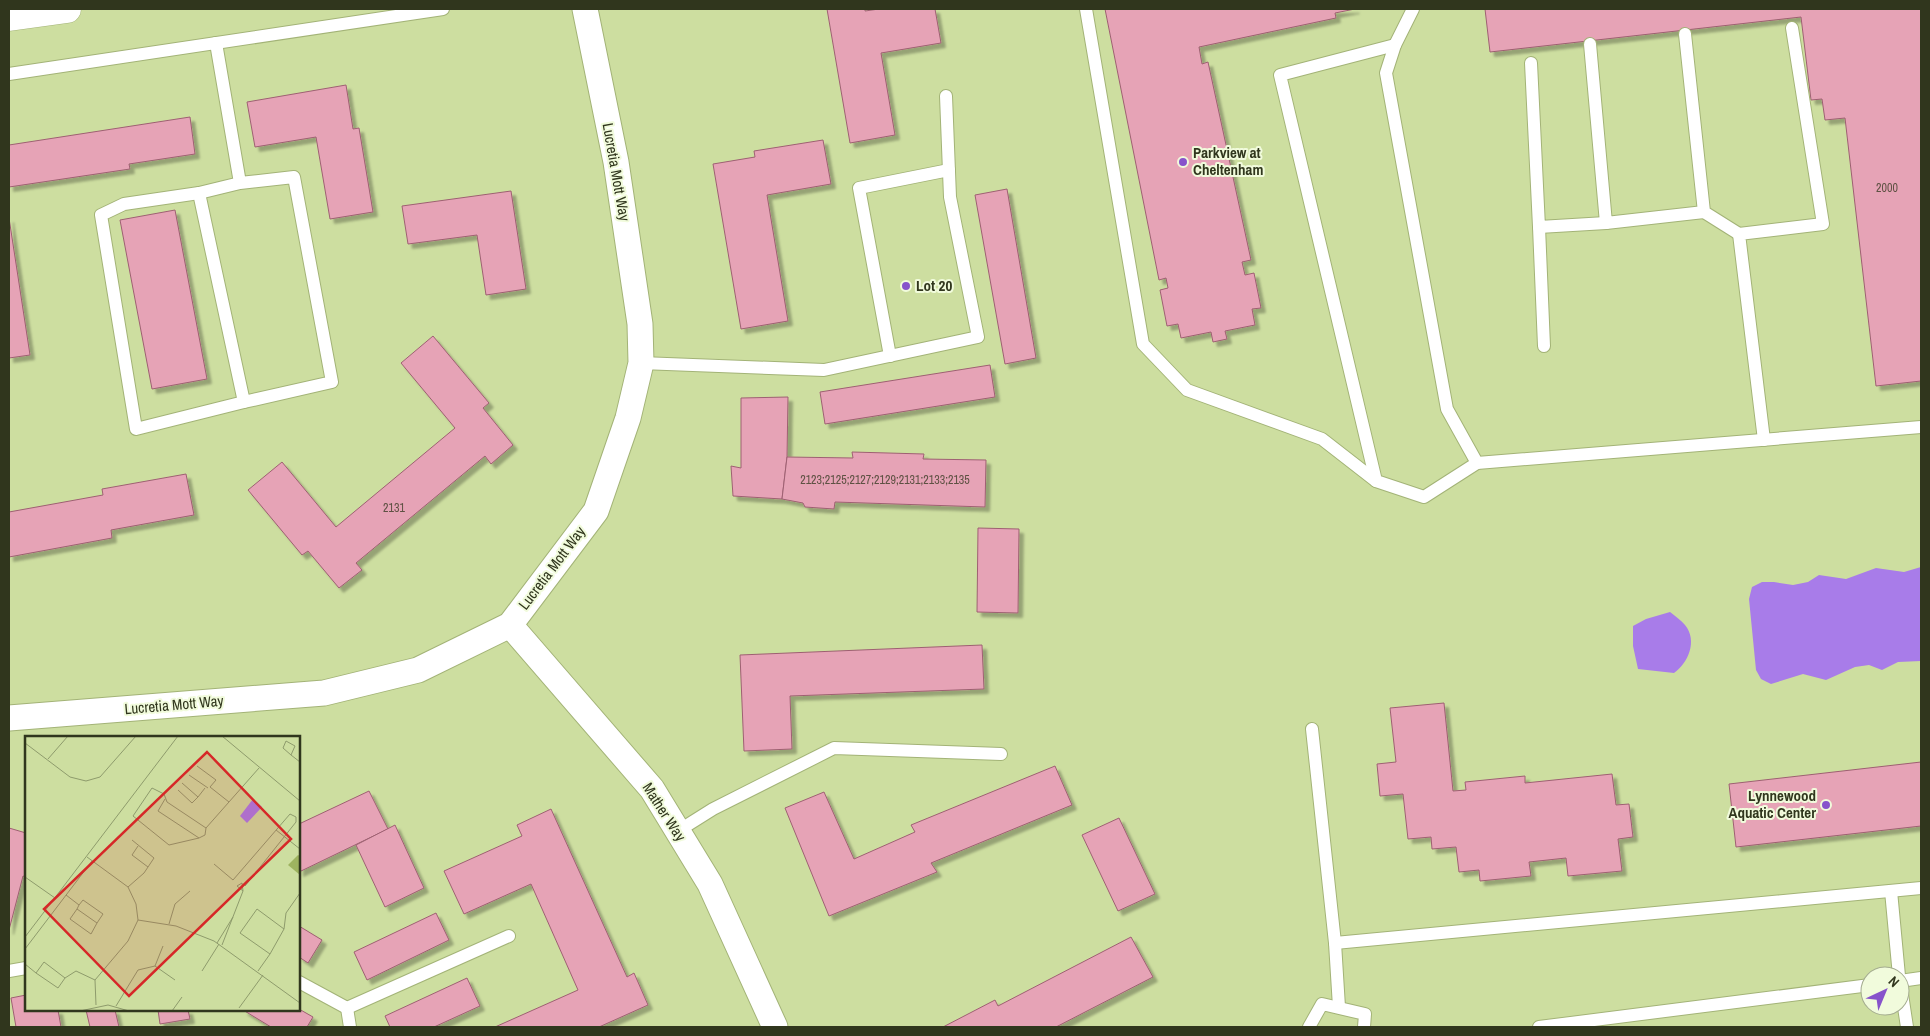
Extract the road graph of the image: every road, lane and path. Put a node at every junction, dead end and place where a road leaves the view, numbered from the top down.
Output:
1 (67, 9) edge
2 (443, 9) edge
3 (585, 9) edge
4 (1086, 9) edge
5 (1413, 9) edge
6 (9, 17) edge
7 (1792, 28) dead end
8 (1685, 34) dead end
9 (216, 43) junction
10 (1590, 44) dead end
11 (1395, 45) junction
12 (1531, 63) dead end
13 (9, 74) edge
14 (946, 96) dead end
15 (949, 170) junction
16 (240, 183) junction
17 (199, 192) junction
18 (1704, 212) junction
19 (1606, 223) junction
20 (1539, 227) junction
21 (1739, 234) junction
22 (1544, 346) dead end
23 (890, 356) junction
24 (641, 363) junction
25 (244, 402) junction
26 (1921, 427) edge
27 (1764, 440) junction
28 (1477, 463) junction
29 (1376, 481) junction
30 (510, 625) junction
31 (9, 718) edge
32 (1312, 729) dead end
33 (1000, 754) dead end
34 (678, 831) junction
35 (1921, 888) edge
36 (1891, 891) junction
37 (509, 936) dead end
38 (1335, 943) junction
39 (1899, 966) edge
40 (25, 968) edge
41 (9, 971) edge
42 (300, 983) edge
43 (1860, 986) edge
44 (1339, 1007) junction
45 (347, 1008) junction
46 (350, 1027) edge
47 (776, 1027) edge
48 (1309, 1027) edge
49 (1364, 1027) edge
50 (1539, 1027) edge

1 - 6 main road
2 - 9 lane
3 - 24 street, Lucretia Mott Way
4 - 29 lane
5 - 11 lane
7 - 21 lane
8 - 18 lane
9 - 13 lane
9 - 16 lane
10 - 19 lane
11 - 28 lane
11 - 29 lane
12 - 20 lane
14 - 15 lane
15 - 23 lane
15 - 23 lane
16 - 17 lane
16 - 25 lane
17 - 25 lane
17 - 25 lane
18 - 19 lane
18 - 21 lane
19 - 20 lane
20 - 22 lane
21 - 27 lane
23 - 24 lane
24 - 30 street, Lucretia Mott Way
26 - 27 lane
27 - 28 lane
28 - 29 lane
30 - 31 street, Lucretia Mott Way
30 - 34 street, Mather Way
32 - 38 lane
33 - 34 lane
34 - 47 street, Mather Way
35 - 36 lane
36 - 38 lane
36 - 39 lane
37 - 45 lane
38 - 44 lane
40 - 41 lane
42 - 45 lane
43 - 50 lane
44 - 48 lane
44 - 49 lane
45 - 46 lane

